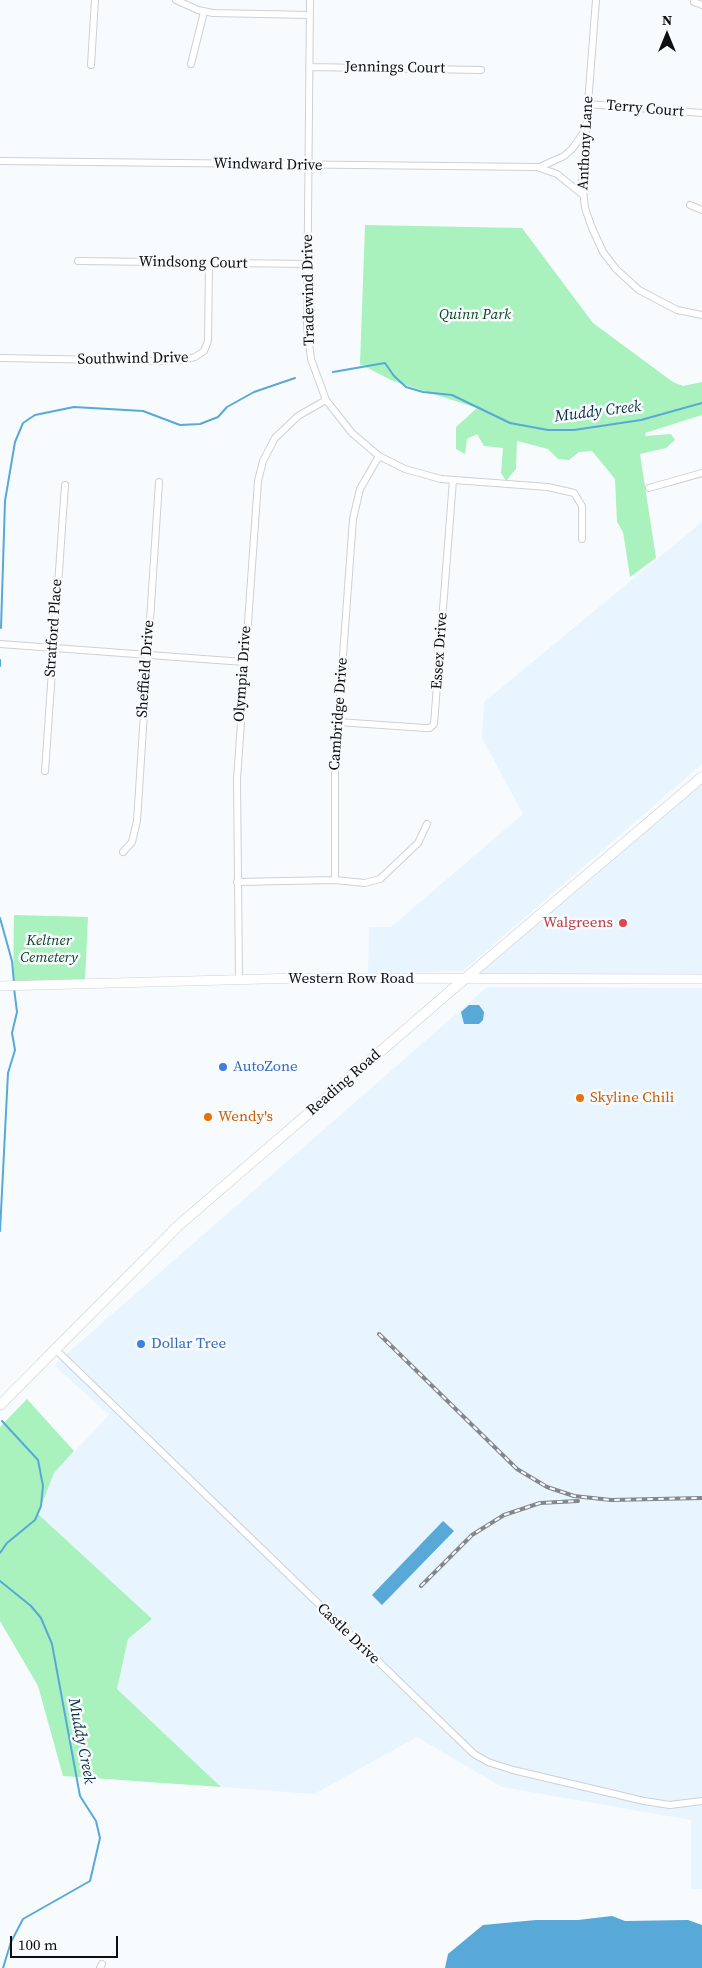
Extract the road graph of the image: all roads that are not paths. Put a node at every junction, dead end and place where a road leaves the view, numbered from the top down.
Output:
1 (95, 0) edge
2 (176, 0) edge
3 (310, 0) edge
4 (596, 0) edge
5 (694, 2) dead end
6 (702, 5) edge
7 (204, 12) junction
8 (310, 15) junction
9 (192, 64) dead end
10 (91, 65) dead end
11 (309, 67) junction
12 (481, 70) dead end
13 (588, 104) junction
14 (702, 114) edge
15 (586, 129) junction
16 (0, 161) edge
17 (308, 166) junction
18 (537, 167) junction
19 (583, 195) junction
20 (690, 205) dead end
21 (702, 210) edge
22 (78, 261) dead end
23 (209, 263) junction
24 (308, 264) junction
25 (702, 316) edge
26 (0, 358) edge
27 (326, 400) junction
28 (379, 456) junction
29 (702, 473) edge
30 (453, 480) junction
31 (159, 482) dead end
32 (66, 485) dead end
33 (649, 488) dead end
34 (582, 539) dead end
35 (0, 644) edge
36 (52, 648) junction
37 (148, 654) junction
38 (244, 662) junction
39 (338, 722) junction
40 (45, 772) dead end
41 (702, 778) edge
42 (426, 824) dead end
43 (123, 852) dead end
44 (335, 880) junction
45 (237, 882) junction
46 (466, 978) junction
47 (239, 979) junction
48 (702, 979) edge
49 (4, 986) edge
50 (55, 1349) junction
51 (0, 1405) edge
52 (702, 1801) edge

1 - 10 street
2 - 7 street
3 - 8 street, Tradewind Drive
4 - 13 street, Anthony Lane
5 - 6 street
7 - 8 street
7 - 9 street
8 - 11 street, Tradewind Drive
11 - 12 street, Jennings Court
11 - 17 street, Tradewind Drive
13 - 14 street, Terry Court
13 - 15 street, Anthony Lane
15 - 18 street, Windward Drive
15 - 19 street, Anthony Lane
16 - 17 street, Windward Drive
17 - 18 street, Windward Drive
17 - 24 street, Tradewind Drive
18 - 19 street, Windward Drive
19 - 25 street, Anthony Lane
20 - 21 street
22 - 23 street, Windsong Court
23 - 24 street, Windsong Court
23 - 26 street, Southwind Drive
24 - 27 street, Tradewind Drive
27 - 28 street, Tradewind Drive
27 - 38 street, Olympia Drive
28 - 30 street, Tradewind Drive
28 - 39 street, Cambridge Drive
29 - 33 street
30 - 34 street, Tradewind Drive
30 - 39 street, Essex Drive
31 - 37 street, Sheffield Drive
32 - 36 street, Stratford Place
35 - 36 street
36 - 37 street
36 - 40 street, Stratford Place
37 - 38 street
37 - 43 street, Sheffield Drive
38 - 45 street, Olympia Drive
39 - 44 street, Cambridge Drive
41 - 46 main road, Reading Road
42 - 44 street
44 - 45 street
45 - 47 street, Olympia Drive
46 - 47 street, Western Row Road
46 - 48 street, Western Row Road
46 - 50 main road, Reading Road
47 - 49 street, Western Row Road
50 - 51 main road, Reading Road
50 - 52 street, Castle Drive

